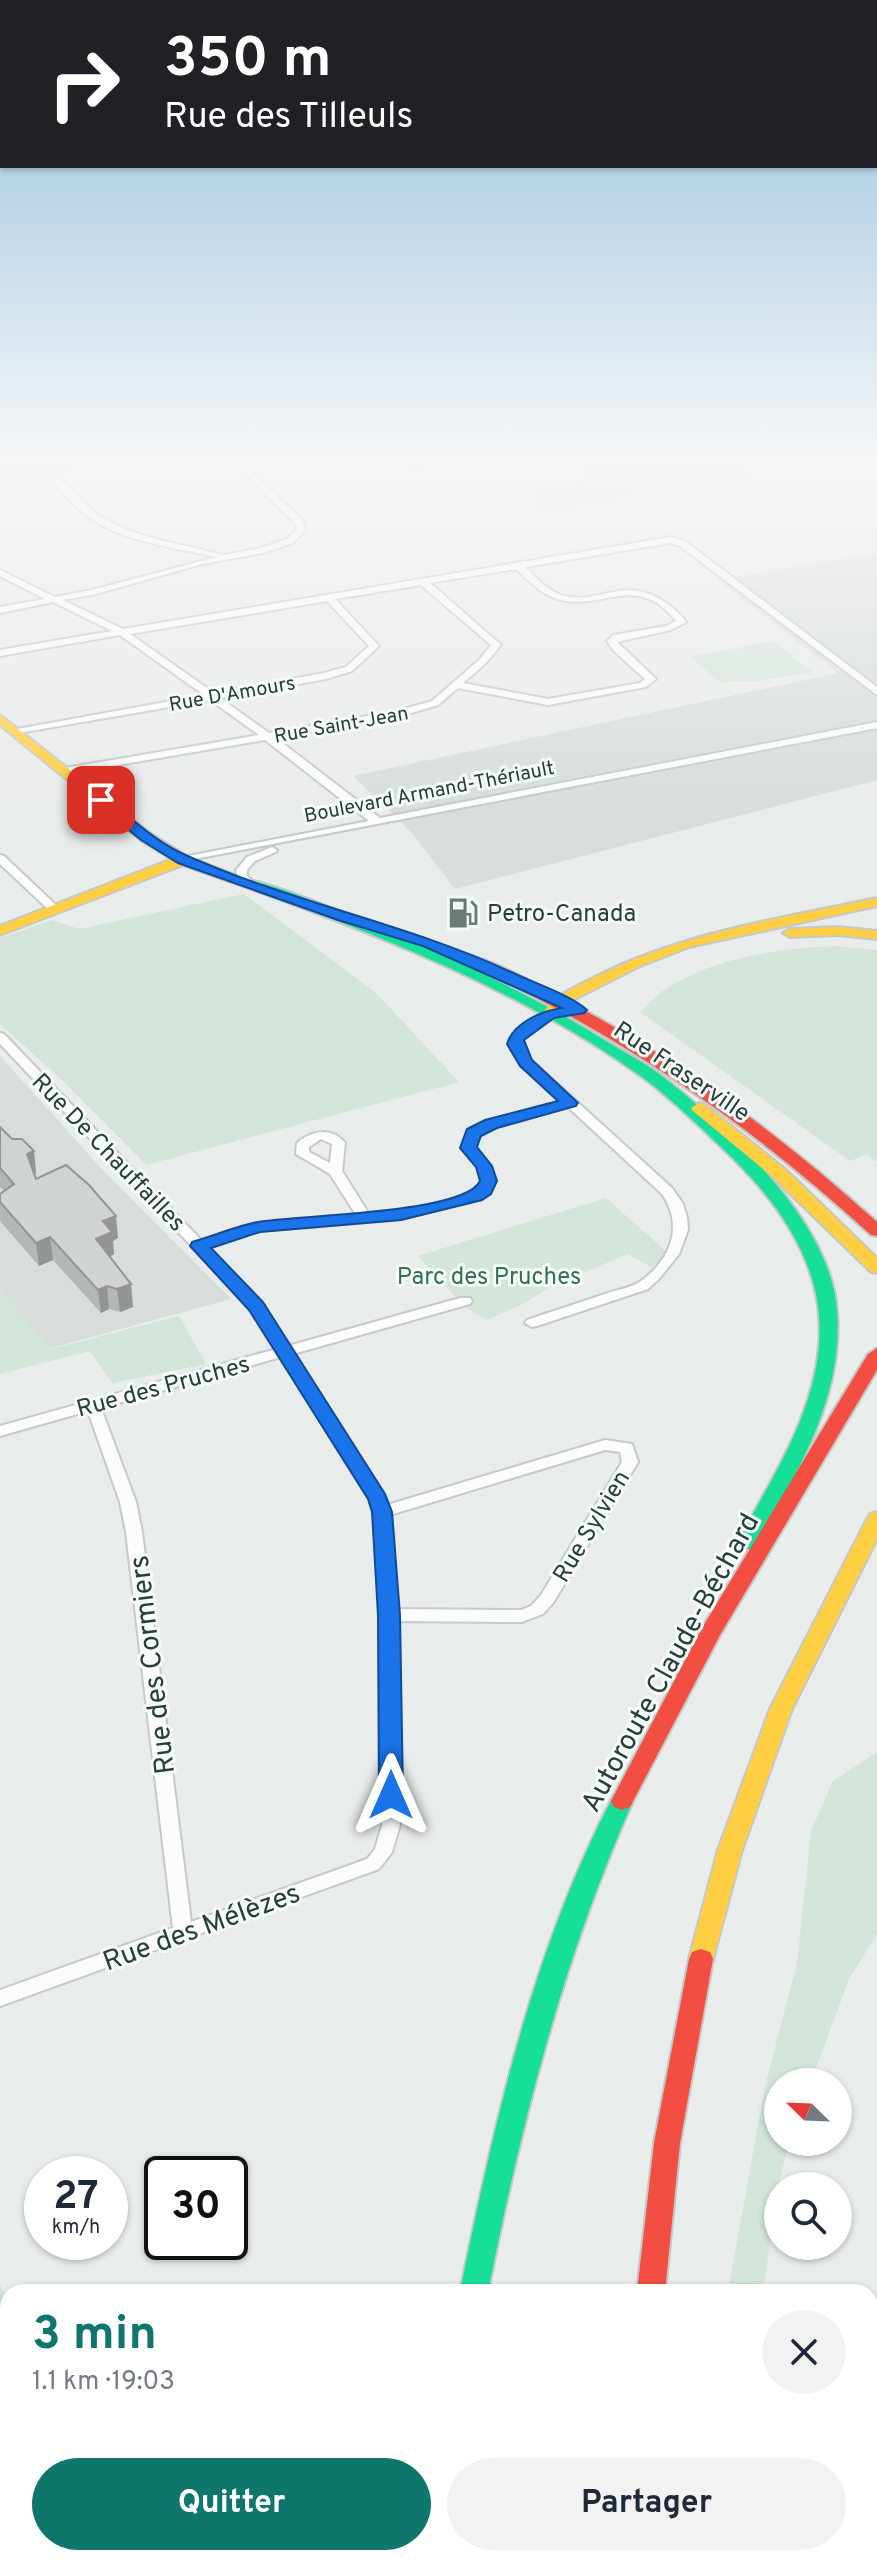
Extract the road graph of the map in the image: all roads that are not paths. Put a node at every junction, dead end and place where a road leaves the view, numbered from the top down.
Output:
1 (8, 577) edge
2 (148, 577) edge
3 (448, 577) edge
4 (531, 577) edge
5 (726, 577) edge
6 (422, 581) junction
7 (57, 599) junction
8 (330, 599) junction
9 (0, 610) edge
10 (123, 633) junction
11 (0, 653) edge
12 (457, 685) junction
13 (877, 692) edge
14 (211, 696) junction
15 (0, 719) edge
16 (877, 725) edge
17 (17, 732) junction
18 (268, 737) junction
19 (65, 771) junction
20 (378, 822) junction
21 (302, 839) junction
22 (0, 858) edge
23 (183, 860) junction
24 (250, 884) junction
25 (877, 902) edge
26 (55, 910) junction
27 (0, 931) edge
28 (877, 935) edge
29 (555, 1008) junction
30 (579, 1010) junction
31 (0, 1037) edge
32 (644, 1071) junction
33 (570, 1103) junction
34 (335, 1171) dead end
35 (366, 1219) junction
36 (877, 1231) edge
37 (199, 1246) junction
38 (873, 1265) edge
39 (465, 1301) dead end
40 (532, 1323) dead end
41 (285, 1352) junction
42 (874, 1358) edge
43 (93, 1405) junction
44 (0, 1431) edge
45 (382, 1512) junction
46 (877, 1519) edge
47 (389, 1615) junction
48 (614, 1819) junction
49 (389, 1839) joint
50 (183, 1932) junction
51 (0, 1998) edge
52 (476, 2284) edge
53 (652, 2284) edge

1 - 7 street
2 - 7 street
3 - 6 street
4 - 12 street
5 - 13 street
6 - 8 street
6 - 12 street, Rue Saint-Jean
7 - 9 street
7 - 10 street
8 - 10 street
8 - 14 street, Rue D'Amours
10 - 11 street
10 - 14 street
12 - 18 street, Rue Saint-Jean
14 - 17 street, Rue D'Amours
14 - 18 street
15 - 17 main road, Rue Fraserville
16 - 20 street, Boulevard Armand-Thériault
17 - 19 main road, Rue Fraserville
18 - 19 street, Rue Saint-Jean
18 - 20 street
19 - 23 main road, Rue Fraserville
20 - 21 street, Boulevard Armand-Thériault
21 - 23 street, Boulevard Armand-Thériault
21 - 24 street
22 - 26 street
23 - 24 main road, Rue Fraserville
23 - 26 main road, Boulevard Armand-Thériault
24 - 29 main road, Rue Fraserville
25 - 29 main road
26 - 27 main road, Boulevard Armand-Thériault
28 - 30 main road
29 - 30 main road
29 - 32 main road, Rue Fraserville
29 - 33 street
30 - 36 main road, Rue Fraserville
31 - 37 street, Rue De Chauffailles
32 - 38 main road, Rue Fraserville
32 - 48 main road
33 - 35 street
33 - 40 street
34 - 35 street
35 - 37 street
37 - 41 street, Rue De Chauffailles
39 - 41 street, Rue des Pruches
41 - 43 street, Rue des Pruches
41 - 45 street, Rue De Chauffailles
42 - 48 main road, Autoroute Claude-Béchard
43 - 44 street, Rue des Pruches
43 - 50 street, Rue des Cormiers
45 - 47 street, Rue De Chauffailles
45 - 47 street, Rue Sylvien
46 - 53 main road
47 - 49 street, Rue De Chauffailles
48 - 52 main road, Autoroute Claude-Béchard
49 - 50 street, Rue des Mélèzes
50 - 51 street, Rue des Mélèzes

